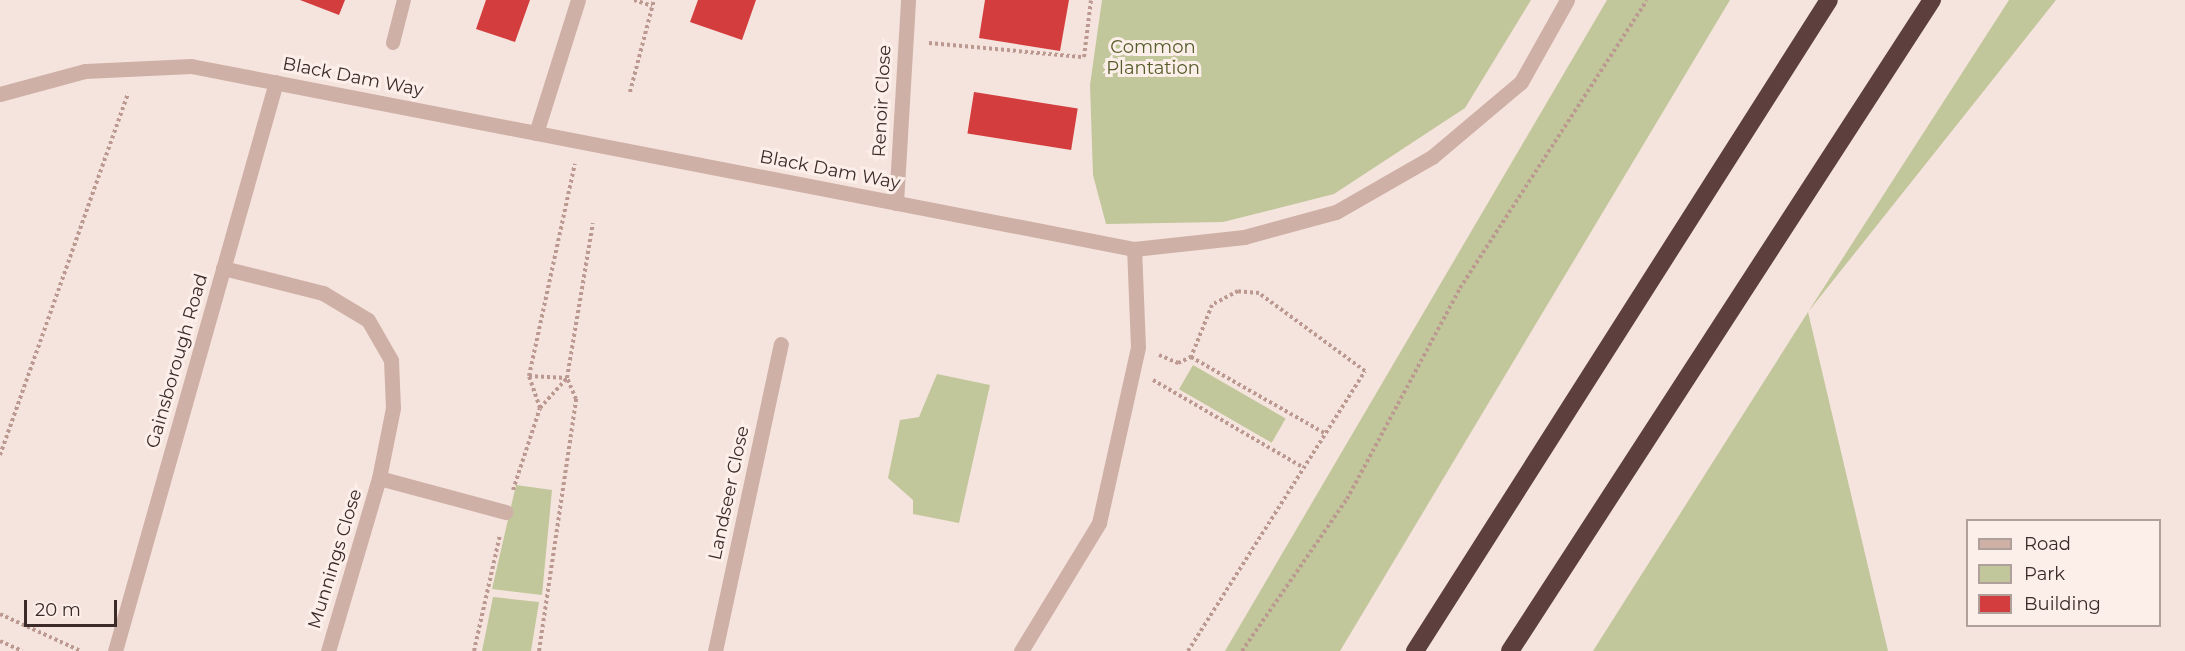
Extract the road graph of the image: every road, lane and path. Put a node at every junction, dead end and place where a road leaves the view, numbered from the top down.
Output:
1 (404, 0) edge
2 (578, 0) edge
3 (634, 0) edge
4 (654, 0) edge
5 (908, 0) edge
6 (1091, 0) edge
7 (1567, 0) edge
8 (1647, 0) edge
9 (1829, 0) edge
10 (1932, 0) edge
11 (1938, 0) edge
12 (652, 6) junction
13 (1913, 31) junction
14 (905, 40) junction
15 (393, 43) dead end
16 (137, 67) junction
17 (276, 82) junction
18 (630, 92) dead end
19 (0, 94) edge
20 (536, 133) junction
21 (581, 140) junction
22 (896, 203) junction
23 (593, 223) dead end
24 (1134, 249) junction
25 (223, 268) junction
26 (781, 344) dead end
27 (1138, 347) junction
28 (1191, 357) junction
29 (1134, 369) junction
30 (567, 378) junction
31 (540, 408) dead end
32 (1324, 433) junction
33 (0, 454) edge
34 (1302, 466) junction
35 (379, 478) junction
36 (506, 512) dead end
37 (0, 614) edge
38 (0, 641) edge
39 (22, 651) edge
40 (81, 651) edge
41 (115, 651) edge
42 (328, 651) edge
43 (539, 651) edge
44 (715, 651) edge
45 (1021, 651) edge
46 (1188, 651) edge
47 (1242, 651) edge
48 (1415, 651) edge
49 (1510, 651) edge

1 - 15 lane
2 - 20 street
3 - 12 path
4 - 12 path
5 - 14 street, Renoir Close
6 - 14 path
7 - 24 street, Black Dam Way
8 - 47 path
9 - 48 highway
10 - 13 highway
11 - 13 highway
12 - 18 path
13 - 49 highway
14 - 22 street, Renoir Close
16 - 17 street, Black Dam Way
16 - 19 street, Black Dam Way
16 - 33 path
17 - 20 street, Black Dam Way
17 - 25 street, Gainsborough Road
20 - 21 street, Black Dam Way
21 - 22 street, Black Dam Way
21 - 30 path
22 - 24 street, Black Dam Way
23 - 30 path
24 - 27 street
25 - 35 street, Munnings Close
25 - 41 street, Gainsborough Road
26 - 44 street, Landseer Close
27 - 28 path
27 - 29 street
28 - 32 path
28 - 32 path
29 - 34 path
29 - 45 street
30 - 31 path
30 - 43 path
32 - 34 path
34 - 46 path
35 - 36 street, Munnings Close
35 - 42 street, Munnings Close
37 - 40 path
38 - 39 path

